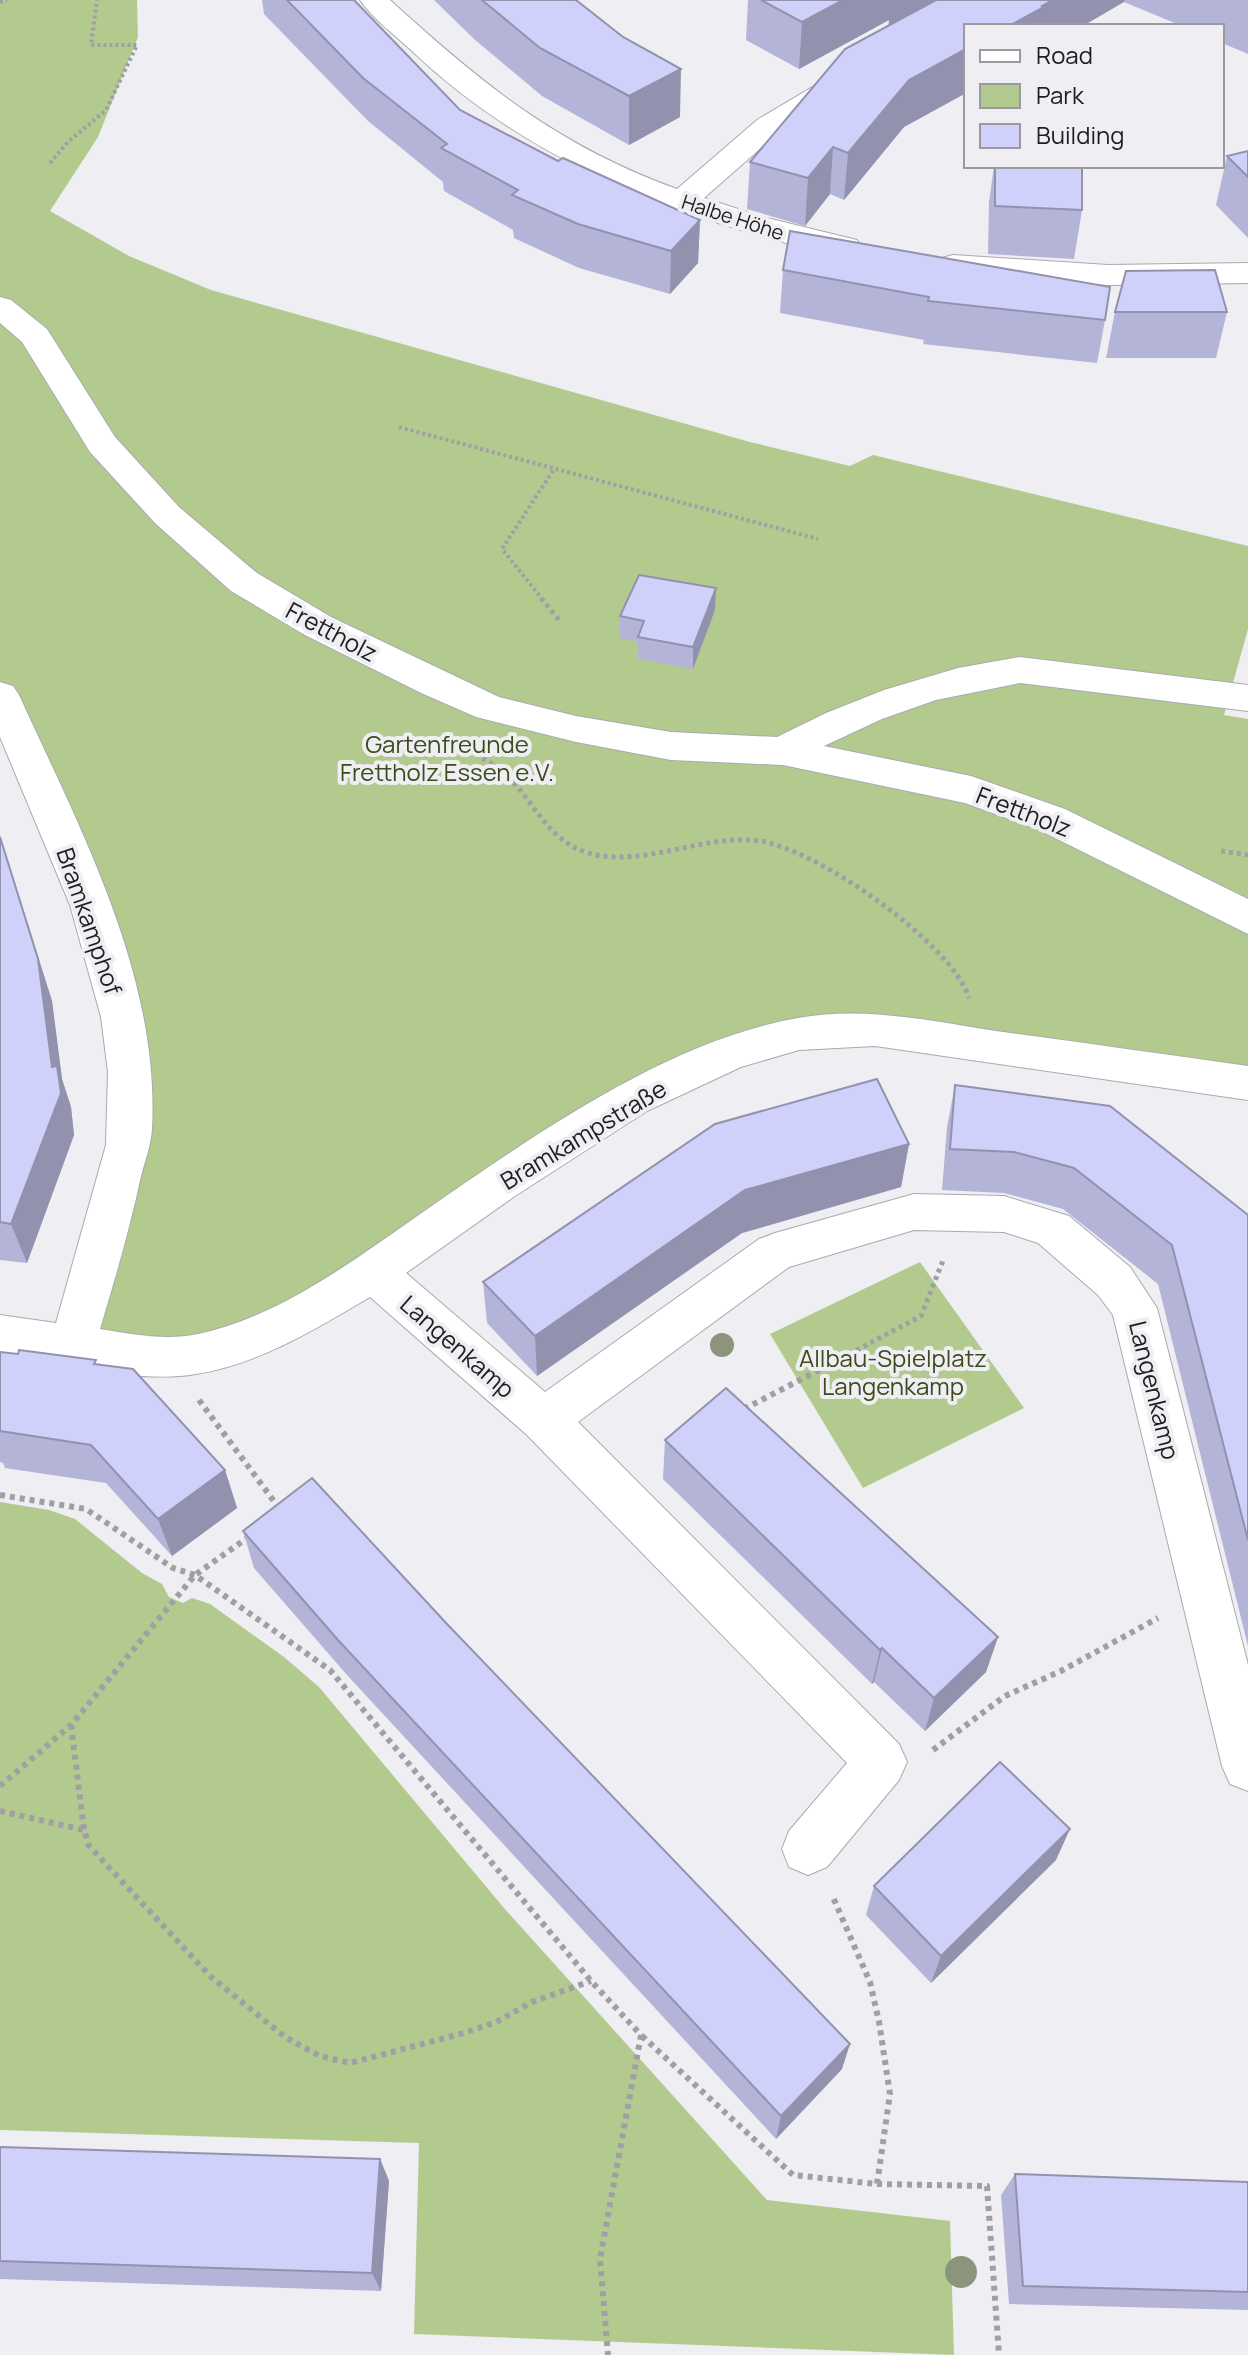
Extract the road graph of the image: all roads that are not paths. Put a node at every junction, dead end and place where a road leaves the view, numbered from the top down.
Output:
1 (374, 0) edge
2 (877, 62) edge
3 (682, 201) junction
4 (871, 253) edge
5 (926, 261) edge
6 (1248, 273) edge
7 (0, 307) edge
8 (0, 695) edge
9 (1248, 698) edge
10 (783, 751) junction
11 (1248, 919) edge
12 (1248, 1083) edge
13 (373, 1272) junction
14 (0, 1335) edge
15 (72, 1344) junction
16 (544, 1420) junction
17 (1248, 1766) edge
18 (808, 1849) road end

1 - 3 street, Halbe Höhe
2 - 3 street
3 - 4 street, Halbe Höhe
5 - 6 street
7 - 10 street, Frettholz
8 - 15 street, Bramkamphof
9 - 10 street, Frettholz
10 - 11 street, Frettholz
12 - 13 street, Bramkampstraße
13 - 15 street, Bramkampstraße
13 - 16 street, Langenkamp
14 - 15 street, Bramkampstraße
16 - 17 street, Langenkamp
16 - 18 street, Langenkamp

